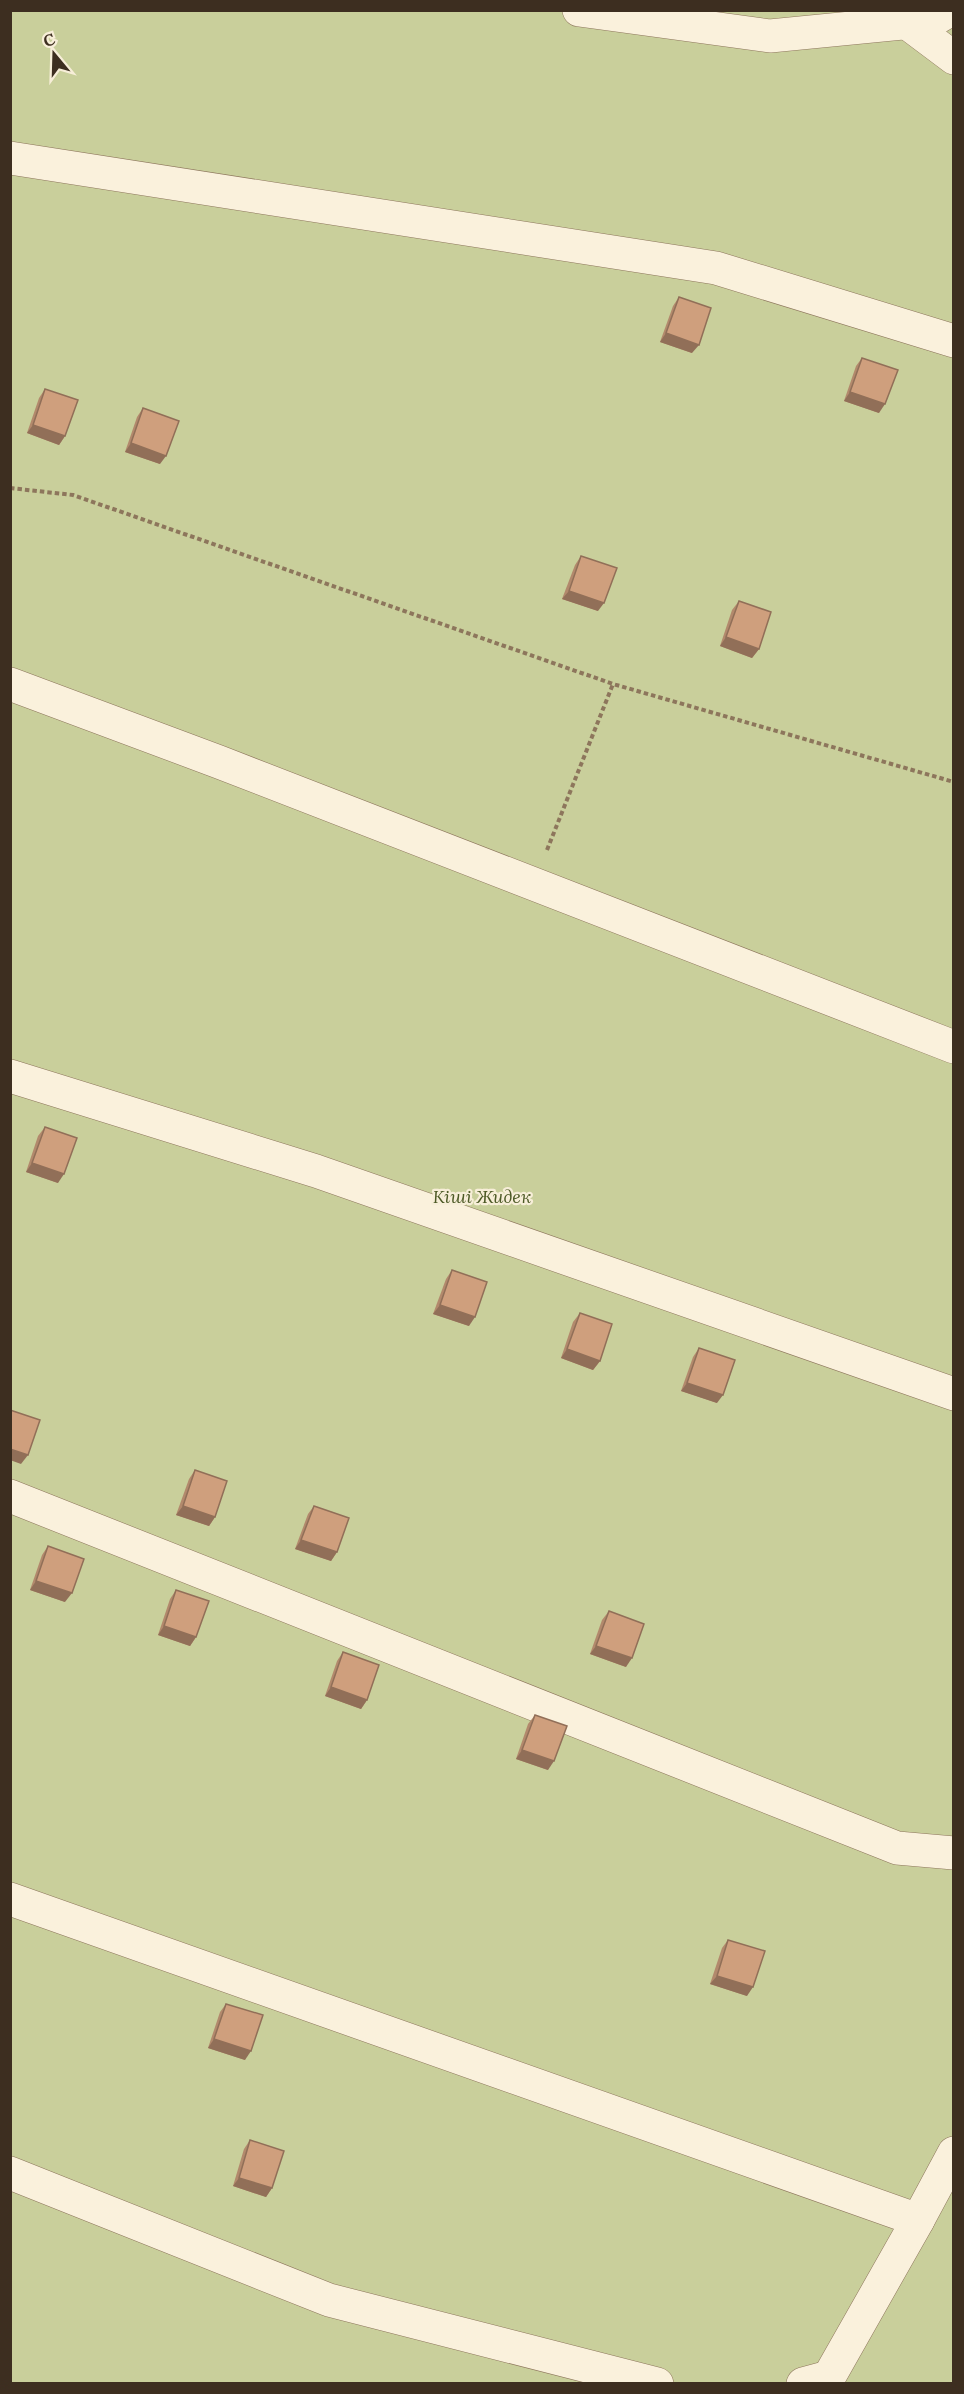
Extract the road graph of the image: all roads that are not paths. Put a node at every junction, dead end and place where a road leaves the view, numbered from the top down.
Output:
1 (579, 10) edge
2 (950, 10) edge
3 (906, 22) junction
4 (954, 58) edge
5 (10, 158) edge
6 (954, 341) edge
7 (10, 684) edge
8 (954, 1047) edge
9 (10, 1076) edge
10 (954, 1394) edge
11 (10, 1496) edge
12 (954, 1853) edge
13 (10, 1899) edge
14 (954, 2153) edge
15 (10, 2173) edge
16 (918, 2220) junction
17 (657, 2384) edge
18 (802, 2384) edge

1 - 3 street
2 - 3 street
3 - 4 street
5 - 6 street
7 - 8 street
9 - 10 street
11 - 12 street
13 - 16 street
14 - 16 street
15 - 17 street
16 - 18 street

